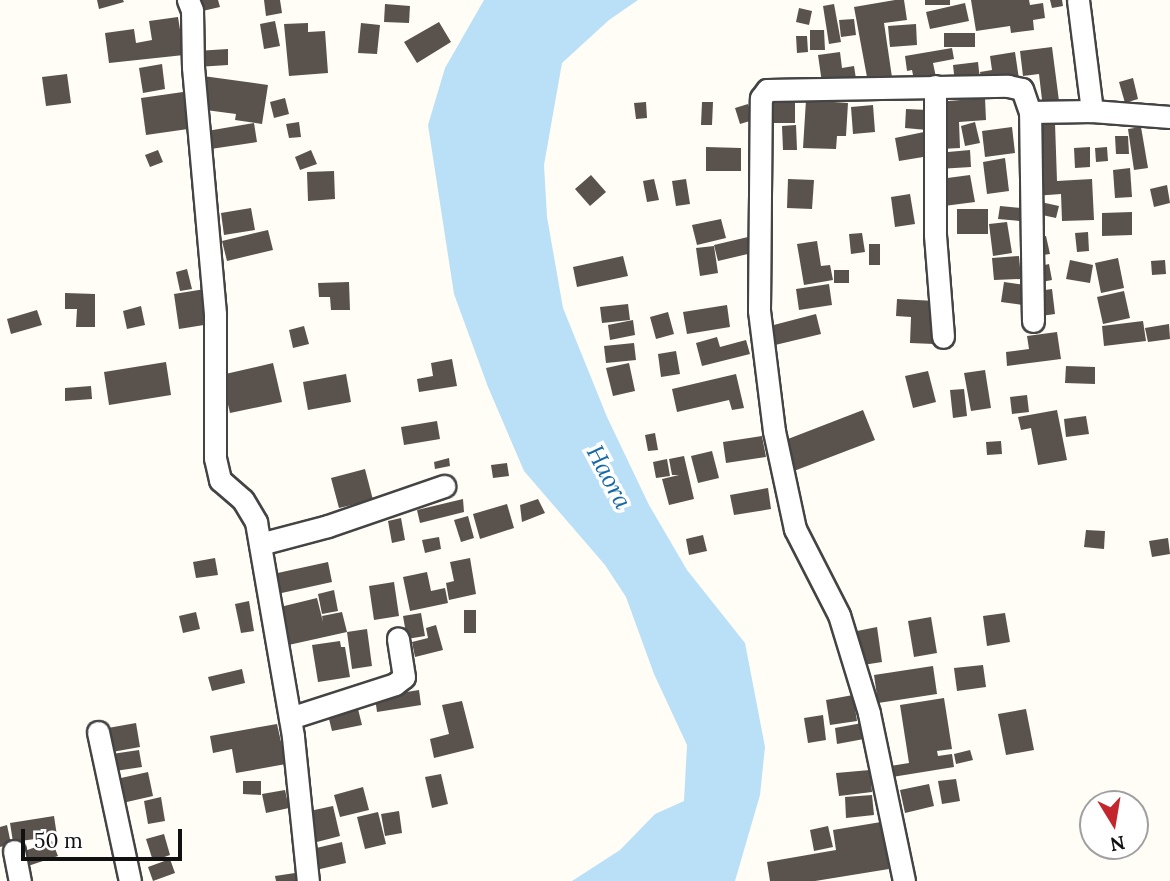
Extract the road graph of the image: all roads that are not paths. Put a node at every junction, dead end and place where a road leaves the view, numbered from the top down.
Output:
1 (188, 0) edge
2 (1079, 0) edge
3 (935, 86) junction
4 (1092, 111) junction
5 (1030, 112) junction
6 (1170, 117) edge
7 (1032, 321) dead end
8 (943, 337) dead end
9 (444, 486) dead end
10 (260, 544) junction
11 (398, 638) dead end
12 (290, 718) junction
13 (98, 732) dead end
14 (14, 851) dead end
15 (20, 881) edge
16 (131, 881) edge
17 (308, 881) edge
18 (904, 881) edge

1 - 10 street
2 - 4 street
3 - 5 street
3 - 8 street
3 - 18 street
4 - 5 street
4 - 6 street
5 - 7 street
9 - 10 street
10 - 12 street
11 - 12 street
12 - 17 street
13 - 16 street
14 - 15 street

